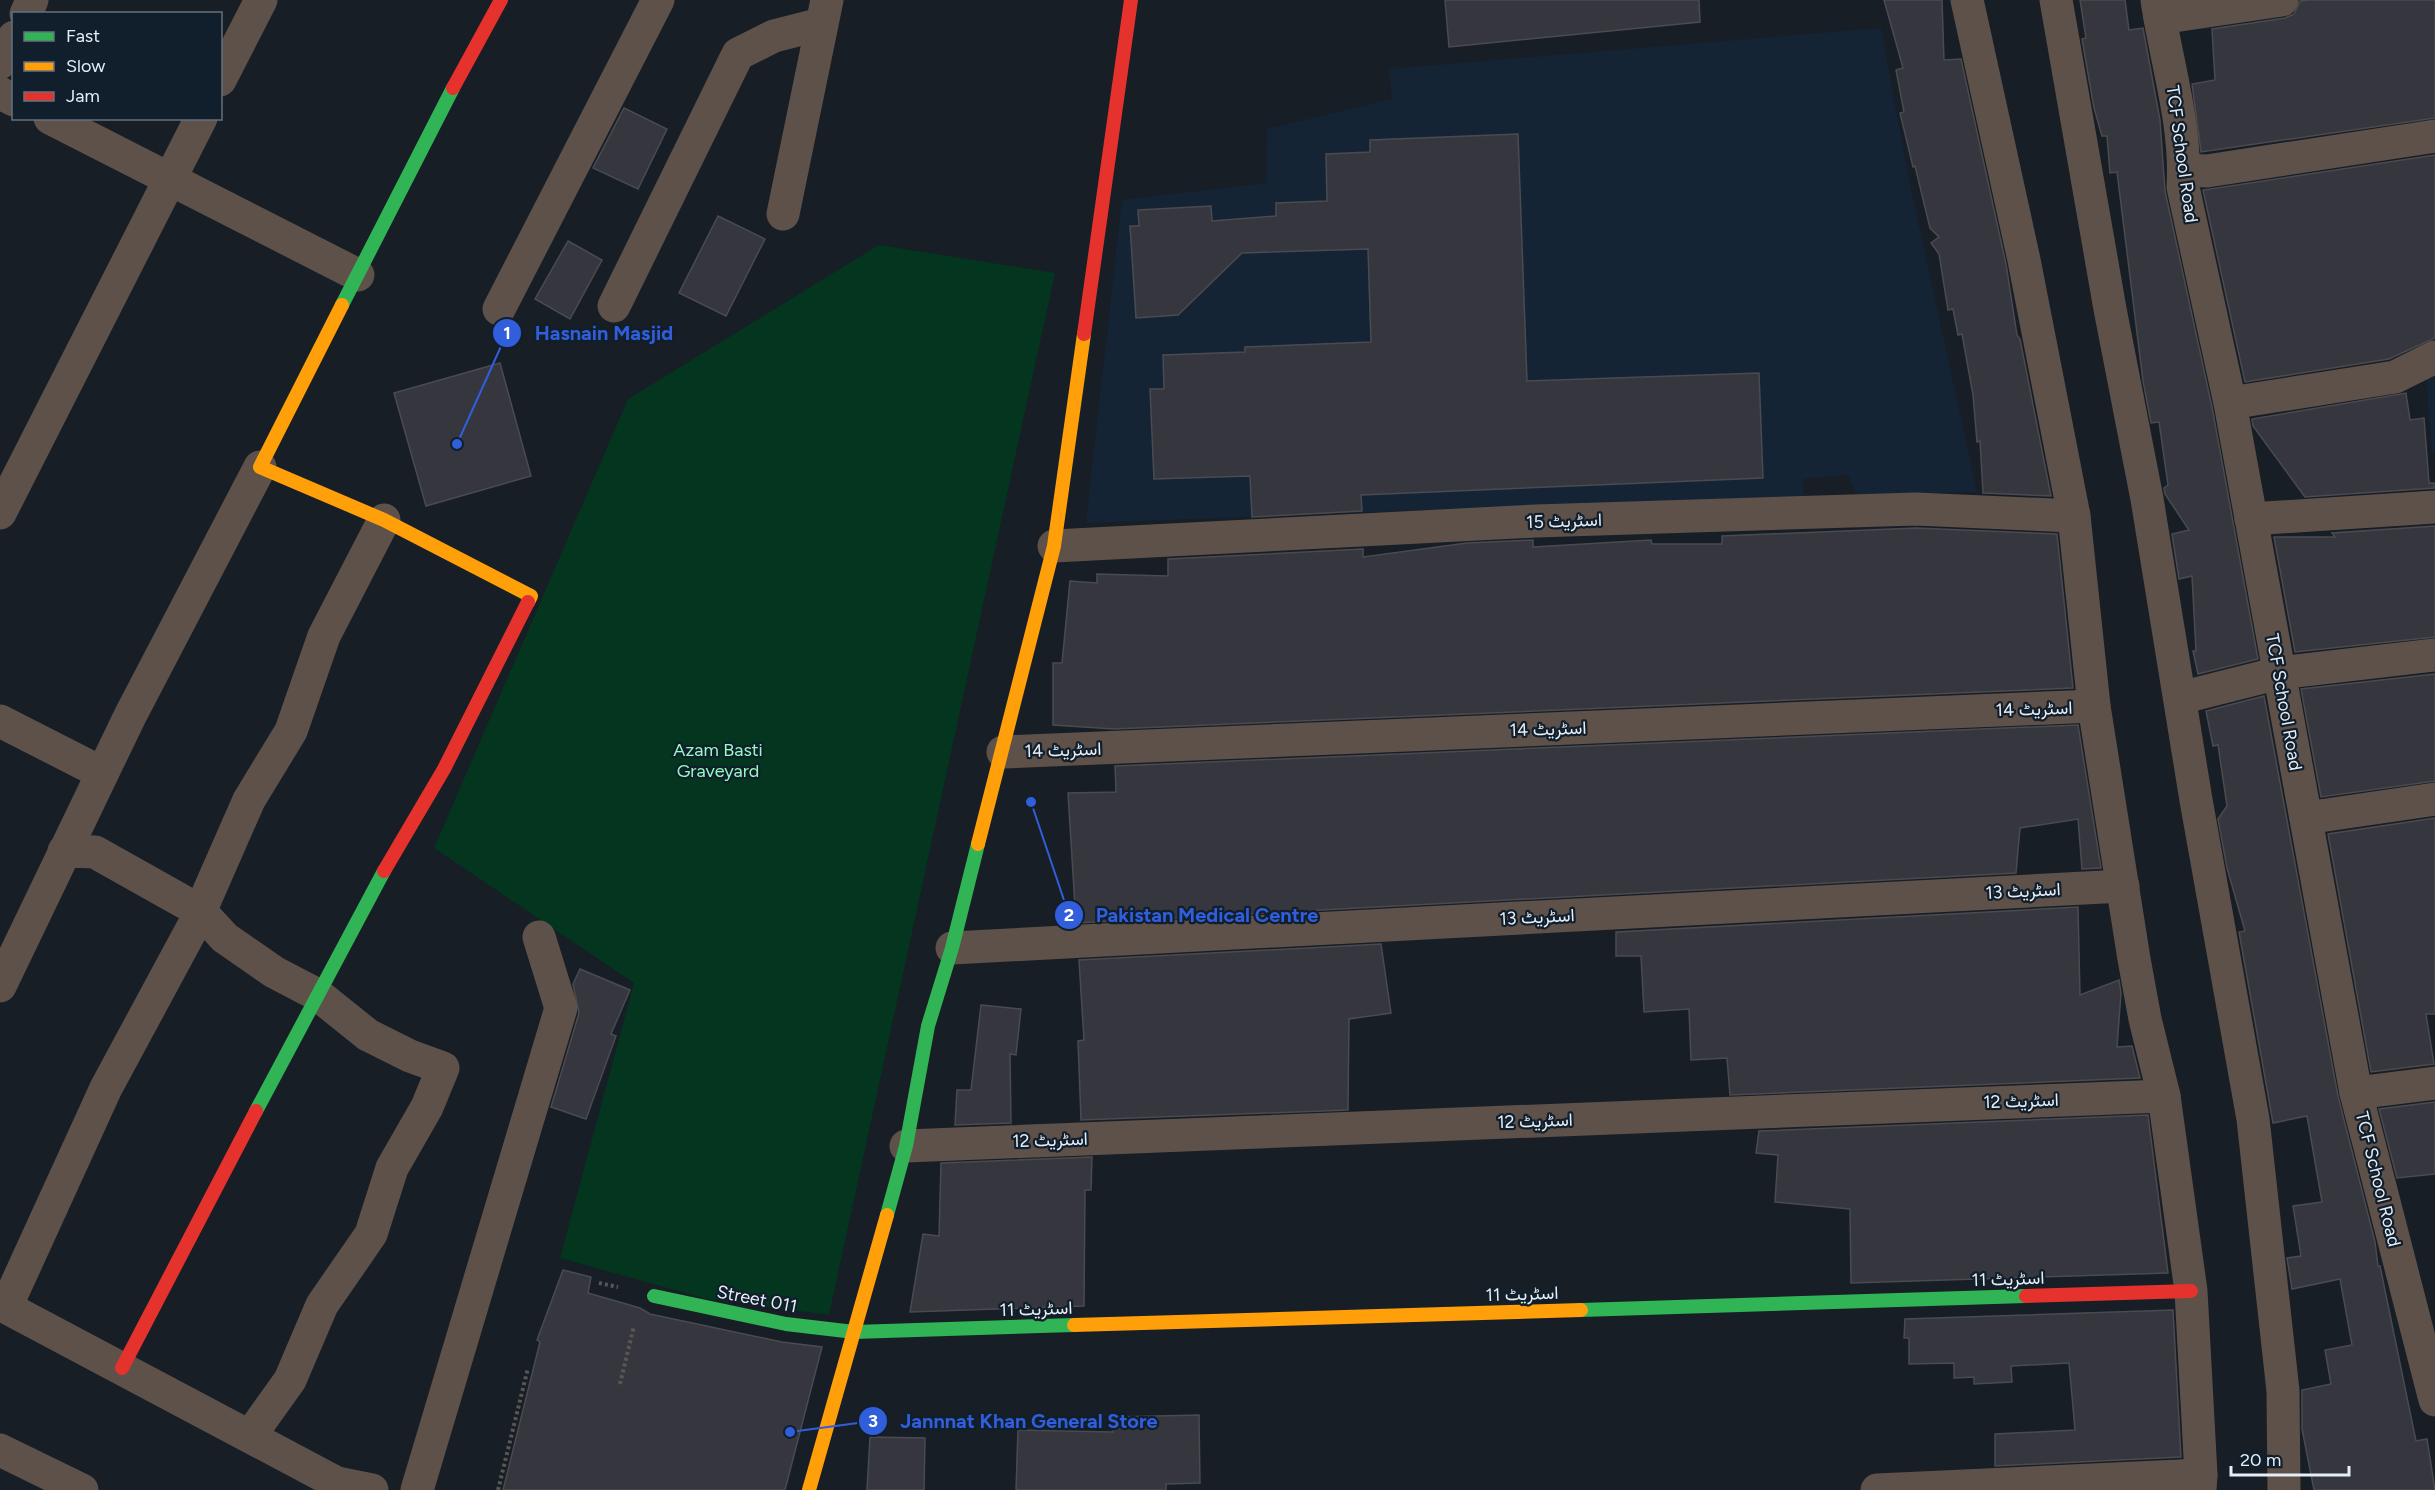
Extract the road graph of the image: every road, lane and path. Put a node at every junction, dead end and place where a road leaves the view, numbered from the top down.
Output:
1 (261, 0) edge
2 (501, 0) edge
3 (658, 0) edge
4 (1131, 0) edge
5 (1966, 0) edge
6 (2056, 0) edge
7 (2282, 0) edge
8 (2158, 9) edge
9 (824, 12) edge
10 (12, 41) edge
11 (0, 63) edge
12 (222, 76) edge
13 (54, 120) edge
14 (200, 120) edge
15 (2435, 136) edge
16 (2184, 170) junction
17 (170, 179) junction
18 (783, 214) dead end
19 (358, 275) junction
20 (614, 306) dead end
21 (499, 309) dead end
22 (2435, 357) edge
23 (2230, 403) junction
24 (260, 467) junction
25 (2435, 507) edge
26 (0, 513) edge
27 (2074, 516) junction
28 (2251, 519) junction
29 (384, 520) junction
30 (1054, 546) junction
31 (2435, 655) edge
32 (2279, 673) junction
33 (2180, 698) junction
34 (2094, 706) junction
35 (0, 721) edge
36 (1003, 752) junction
37 (102, 773) junction
38 (2435, 799) edge
39 (2306, 818) junction
40 (64, 851) junction
41 (2123, 886) junction
42 (200, 911) junction
43 (539, 937) dead end
44 (952, 948) junction
45 (0, 986) edge
46 (318, 995) junction
47 (2435, 1083) edge
48 (2356, 1093) junction
49 (2164, 1096) junction
50 (906, 1146) junction
51 (2191, 1291) junction
52 (654, 1296) dead end
53 (3, 1306) edge
54 (637, 1316) dead end
55 (854, 1332) junction
56 (2430, 1359) edge
57 (122, 1368) junction
58 (528, 1368) dead end
59 (620, 1384) dead end
60 (2435, 1400) edge
61 (250, 1436) junction
62 (0, 1450) edge
63 (302, 1478) edge
64 (2201, 1483) edge
65 (82, 1490) edge
66 (372, 1490) edge
67 (417, 1490) edge
68 (498, 1490) edge
69 (809, 1490) edge
70 (1877, 1490) edge
71 (2284, 1490) edge

1 - 12 street
2 - 19 street
3 - 21 street
4 - 30 street
5 - 27 street
6 - 33 street
7 - 8 street
8 - 16 street, TCF School Road
9 - 18 street
9 - 20 street
10 - 11 street
13 - 17 street
14 - 17 street
15 - 16 street
16 - 23 street, TCF School Road
17 - 19 street
17 - 26 street
19 - 24 street
22 - 23 street
23 - 28 street, TCF School Road
24 - 29 street
24 - 37 street
25 - 28 street
27 - 30 street, اسٹریٹ 15
27 - 34 street
28 - 32 street, TCF School Road
29 - 42 street
29 - 46 street
30 - 36 street
31 - 32 street
32 - 33 street
32 - 39 street, TCF School Road
33 - 71 street
34 - 36 street, اسٹریٹ 14
34 - 41 street
35 - 37 street
36 - 44 street
37 - 40 street
38 - 39 street
39 - 48 street, TCF School Road
40 - 42 street
40 - 45 street
41 - 44 street, اسٹریٹ 13
41 - 49 street
42 - 46 street
42 - 53 street
43 - 67 street
44 - 50 street
46 - 57 street
46 - 61 street
47 - 48 street
48 - 56 street, TCF School Road
49 - 50 street, اسٹریٹ 12
49 - 51 street
50 - 55 street
51 - 55 street, اسٹریٹ 11
51 - 64 street
52 - 55 street, Street 011
53 - 57 street
54 - 59 path
55 - 69 street
56 - 60 street, TCF School Road
57 - 61 street
58 - 68 path
61 - 63 street
62 - 65 street
63 - 66 street
64 - 70 street

